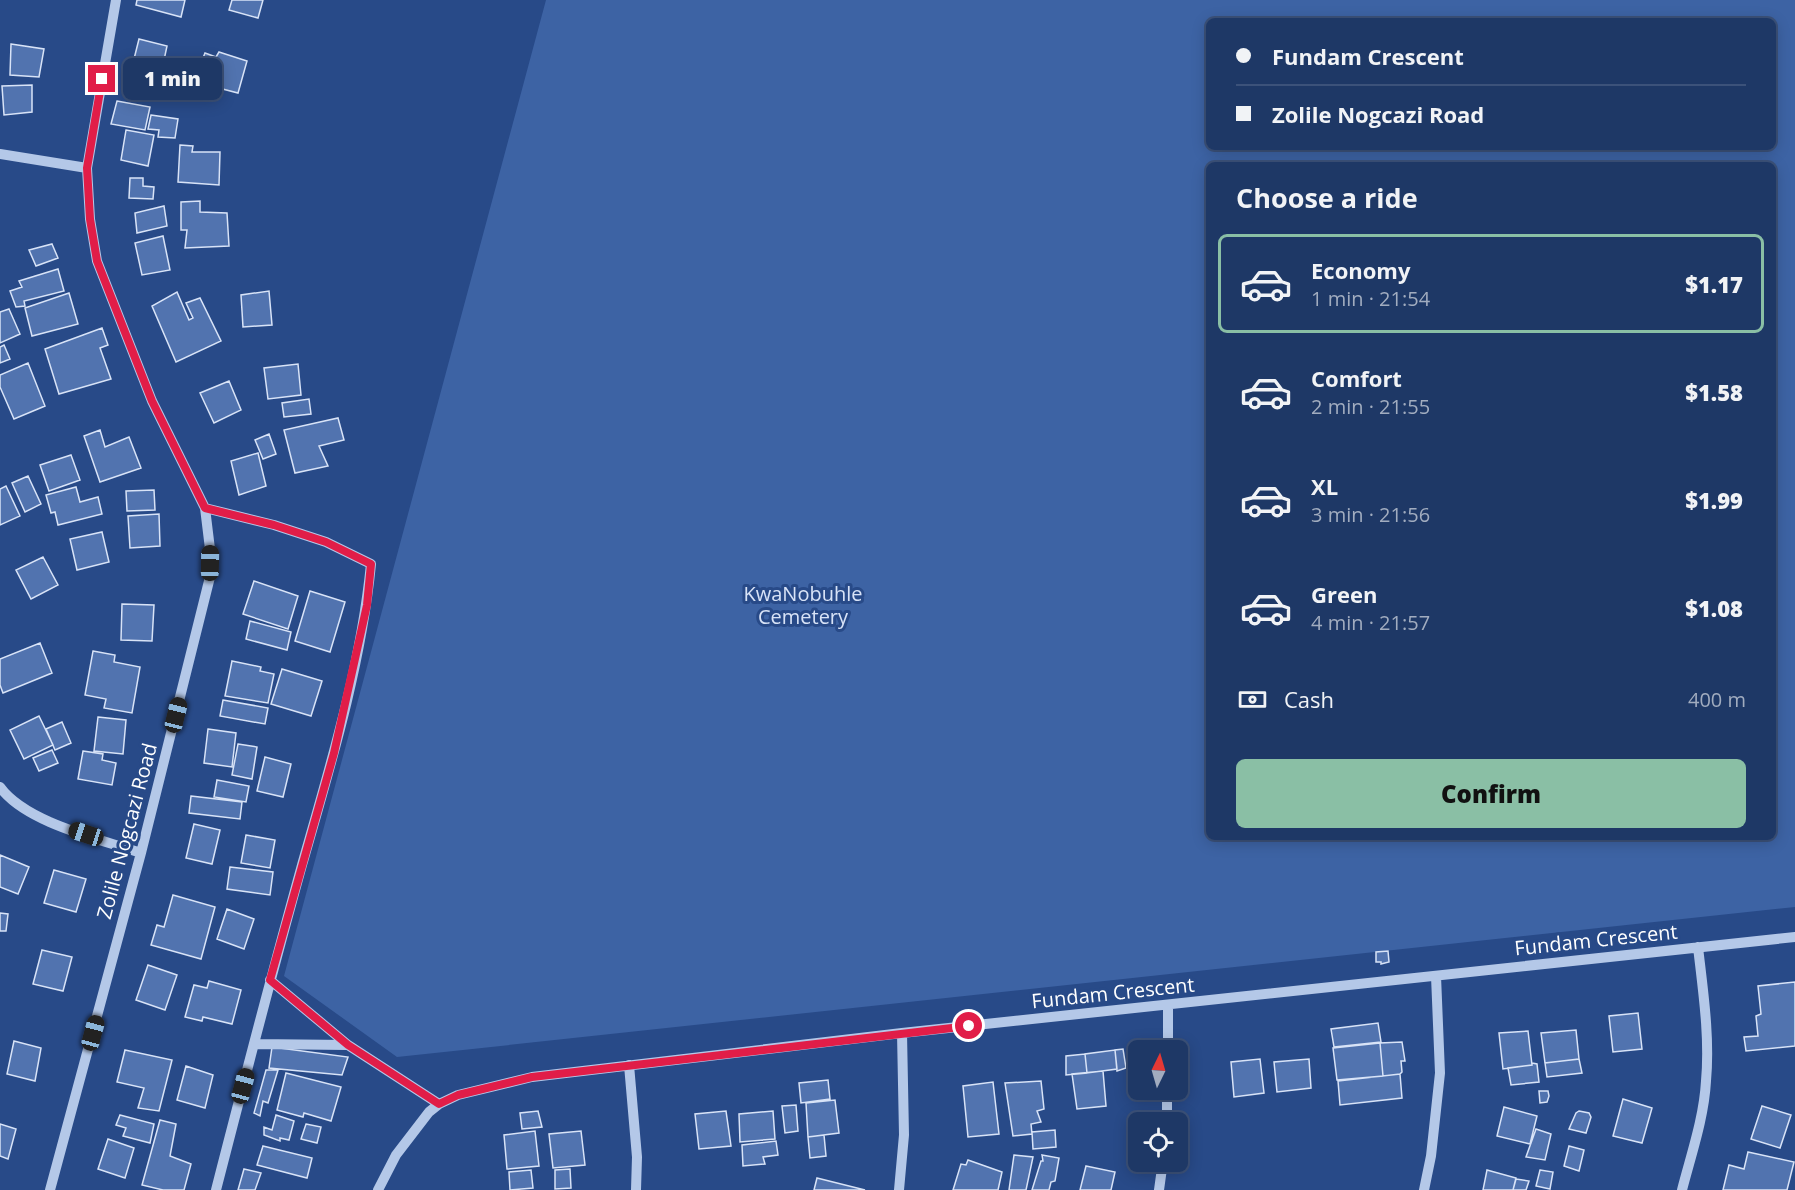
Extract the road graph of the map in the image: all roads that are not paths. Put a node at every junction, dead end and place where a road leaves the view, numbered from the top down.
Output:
1 (116, 0) edge
2 (0, 154) edge
3 (87, 168) junction
4 (205, 508) junction
5 (0, 787) edge
6 (141, 853) junction
7 (1795, 937) edge
8 (1698, 947) junction
9 (1436, 976) junction
10 (270, 980) junction
11 (1168, 1006) junction
12 (902, 1033) junction
13 (1168, 1040) edge
14 (254, 1044) junction
15 (348, 1045) junction
16 (629, 1065) junction
17 (439, 1104) junction
18 (1161, 1172) edge
19 (50, 1190) edge
20 (216, 1190) edge
21 (378, 1190) edge
22 (636, 1190) edge
23 (899, 1190) edge
24 (1159, 1190) edge
25 (1424, 1190) edge
26 (1682, 1190) edge

1 - 3 street, Zolile Nogcazi Road
2 - 3 street
3 - 4 street, Zolile Nogcazi Road
4 - 6 street, Zolile Nogcazi Road
4 - 10 street
5 - 6 street
6 - 19 street, Zolile Nogcazi Road
7 - 8 street, Fundam Crescent
8 - 9 street, Fundam Crescent
8 - 26 street
9 - 11 street, Fundam Crescent
9 - 25 street
10 - 14 street
10 - 15 street
11 - 12 street, Fundam Crescent
11 - 13 street
12 - 16 street, Fundam Crescent
12 - 23 street
14 - 15 street
14 - 20 street
15 - 17 street
16 - 17 street, Fundam Crescent
16 - 22 street
17 - 21 street, Fundam Crescent
18 - 24 street

